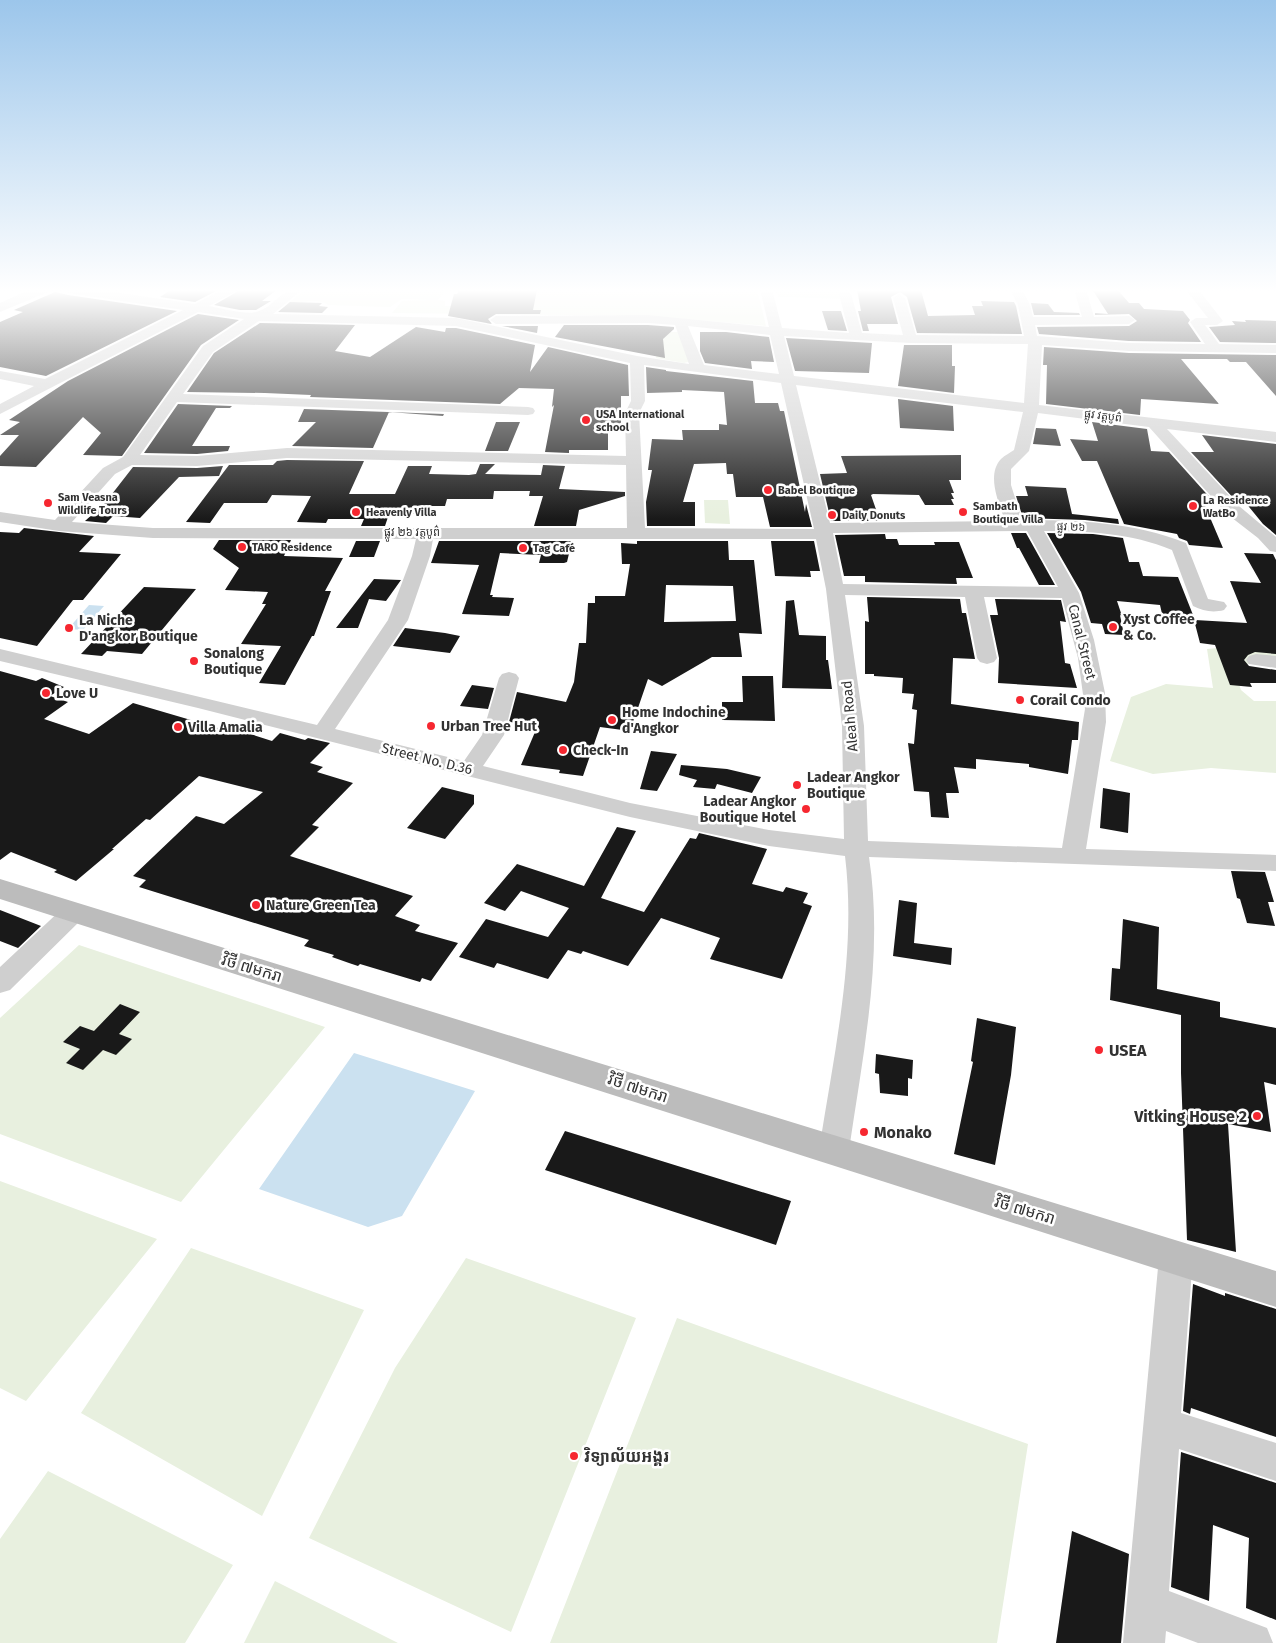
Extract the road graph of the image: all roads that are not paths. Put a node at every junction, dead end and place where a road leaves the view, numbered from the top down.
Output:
1 (84, 366) edge
2 (197, 366) edge
3 (638, 366) edge
4 (676, 366) edge
5 (697, 366) edge
6 (784, 366) edge
7 (1034, 366) edge
8 (698, 369) junction
9 (0, 375) edge
10 (788, 380) junction
11 (47, 384) junction
12 (175, 398) junction
13 (1033, 407) junction
14 (0, 410) edge
15 (528, 411) dead end
16 (1153, 422) junction
17 (1276, 437) edge
18 (128, 460) junction
19 (634, 461) junction
20 (0, 517) edge
21 (59, 526) junction
22 (1024, 526) junction
23 (824, 531) junction
24 (426, 532) junction
25 (636, 533) junction
26 (1276, 547) edge
27 (835, 589) junction
28 (973, 591) junction
29 (1070, 593) junction
30 (1217, 606) dead end
31 (0, 655) edge
32 (987, 658) dead end
33 (1256, 660) dead end
34 (1276, 662) edge
35 (509, 678) dead end
36 (322, 733) junction
37 (470, 770) junction
38 (856, 849) junction
39 (1073, 856) junction
40 (1276, 863) edge
41 (0, 889) edge
42 (74, 912) junction
43 (0, 983) edge
44 (834, 1150) junction
45 (1176, 1258) junction
46 (1276, 1289) edge
47 (1161, 1425) junction
48 (1276, 1462) edge
49 (1147, 1603) junction
50 (1144, 1643) edge
51 (1252, 1643) edge

1 - 11 street
2 - 12 street
3 - 19 street
4 - 8 street, ផ្លូវ វត្តបូព៌
5 - 8 street
6 - 10 street, Aleah Road
7 - 13 street, Canal Street
8 - 10 street, ផ្លូវ វត្តបូព៌
9 - 11 street
10 - 13 street, ផ្លូវ វត្តបូព៌
10 - 23 street, Aleah Road
11 - 14 street
12 - 15 street
12 - 18 street
13 - 16 street, ផ្លូវ វត្តបូព៌
13 - 22 street, Canal Street
16 - 17 street, ផ្លូវ វត្តបូព៌
16 - 26 street
18 - 19 street
18 - 21 street
19 - 25 street
20 - 21 street, ផ្លូវ ២៦ វត្តបូព៌
21 - 24 street, ផ្លូវ ២៦ វត្តបូព៌
22 - 23 street, ផ្លូវ ២៦
22 - 29 street, Canal Street
22 - 30 street, ផ្លូវ ២៦
23 - 25 street, ផ្លូវ ២៦ វត្តបូព៌
23 - 27 street, Aleah Road
24 - 25 street, ផ្លូវ ២៦ វត្តបូព៌
24 - 36 street
27 - 28 street
27 - 38 street, Aleah Road
28 - 29 street
28 - 32 street
29 - 39 street, Canal Street
31 - 36 street, Street No. D.36
33 - 34 street
35 - 37 street
36 - 37 street, Street No. D.36
37 - 38 street, Street No. D.36
38 - 39 street, Street No. D.36
38 - 44 street, Aleah Road
39 - 40 street, Street No. D.36
41 - 42 main road, វិថី ៧មករា
42 - 43 street
42 - 44 main road, វិថី ៧មករា
44 - 45 main road, វិថី ៧មករា
45 - 46 main road, វិថី ៧មករា
45 - 47 street
47 - 48 street
47 - 49 street
49 - 50 street
49 - 51 street

